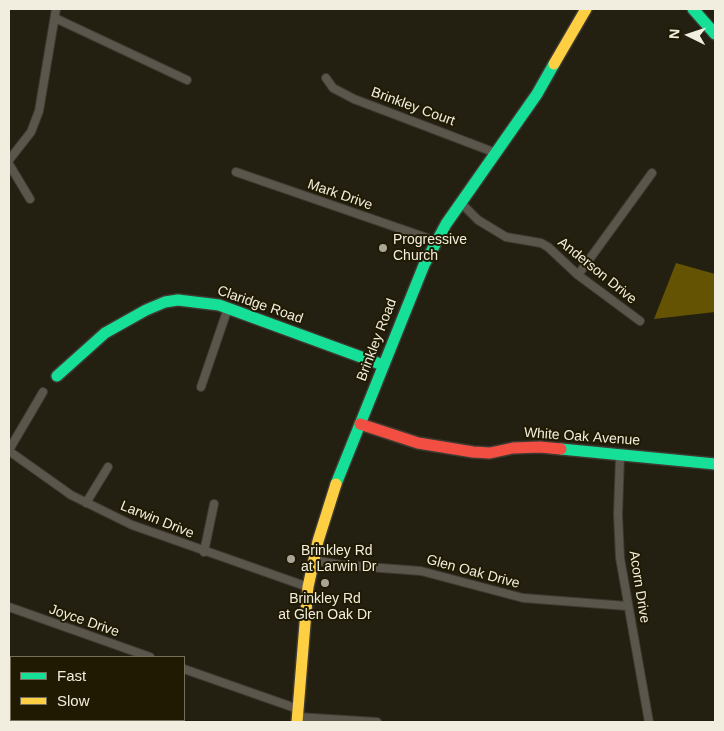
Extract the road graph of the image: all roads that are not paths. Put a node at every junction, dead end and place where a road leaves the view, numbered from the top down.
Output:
1 (56, 9) edge
2 (586, 9) edge
3 (693, 9) edge
4 (55, 18) junction
5 (715, 34) edge
6 (326, 78) dead end
7 (187, 80) dead end
8 (496, 153) junction
9 (9, 160) edge
10 (9, 164) edge
11 (236, 172) dead end
12 (652, 173) dead end
13 (30, 199) dead end
14 (460, 202) junction
15 (436, 241) junction
16 (578, 275) junction
17 (228, 308) junction
18 (640, 321) dead end
19 (383, 365) junction
20 (57, 376) dead end
21 (201, 387) dead end
22 (43, 392) dead end
23 (360, 424) junction
24 (9, 450) edge
25 (620, 455) junction
26 (715, 464) edge
27 (108, 467) dead end
28 (86, 503) junction
29 (214, 504) dead end
30 (204, 552) junction
31 (313, 560) junction
32 (308, 588) junction
33 (627, 606) junction
34 (9, 607) edge
35 (147, 656) edge
36 (185, 669) edge
37 (298, 716) edge
38 (377, 722) edge
39 (649, 722) edge

1 - 4 street
2 - 8 main road, Brinkley Road
3 - 5 main road
4 - 7 street
4 - 9 street
6 - 8 street, Brinkley Court
8 - 14 main road, Brinkley Road
10 - 13 street
11 - 15 street, Mark Drive
12 - 16 street
14 - 15 main road, Brinkley Road
14 - 16 street, Anderson Drive
15 - 19 main road, Brinkley Road
16 - 18 street, Anderson Drive
17 - 19 main road, Claridge Road
17 - 20 main road, Claridge Road
17 - 21 street
19 - 23 main road, Brinkley Road
22 - 24 street
23 - 25 main road, White Oak Avenue
23 - 31 main road, Brinkley Road
24 - 28 street, Larwin Drive
25 - 26 main road, White Oak Avenue
25 - 33 street, Acorn Drive
27 - 28 street
28 - 30 street, Larwin Drive
29 - 30 street
30 - 32 street, Larwin Drive
31 - 32 main road, Brinkley Road
31 - 33 street, Glen Oak Drive
32 - 37 main road, Brinkley Road
33 - 39 street, Acorn Drive
34 - 35 street, Joyce Drive
36 - 37 street
37 - 38 street

